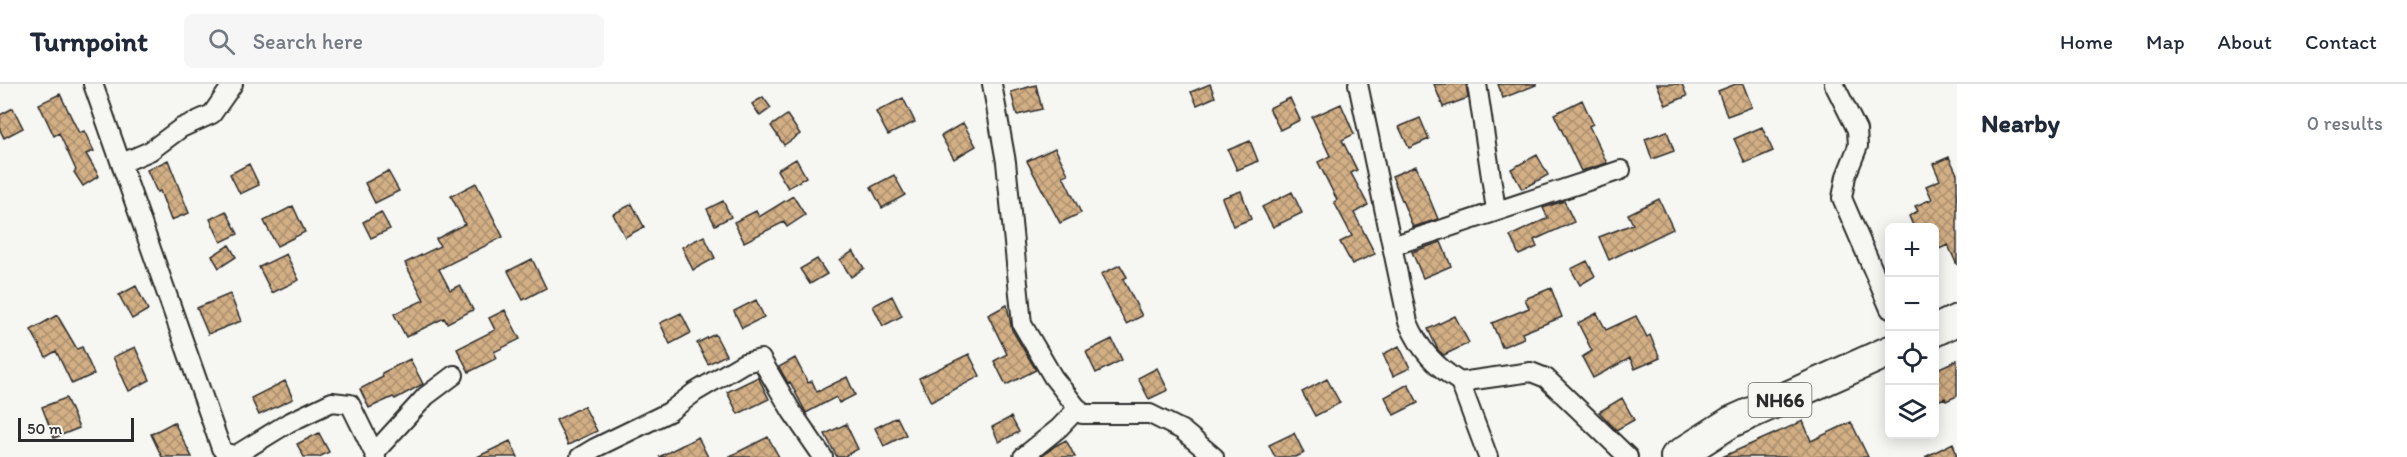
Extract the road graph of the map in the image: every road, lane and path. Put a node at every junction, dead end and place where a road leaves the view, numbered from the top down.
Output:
1 (93, 84) edge
2 (233, 84) edge
3 (992, 84) edge
4 (1358, 84) edge
5 (1477, 84) edge
6 (1834, 84) edge
7 (122, 163) junction
8 (1622, 170) dead end
9 (1496, 210) junction
10 (1392, 246) junction
11 (1885, 297) edge
12 (1957, 320) edge
13 (1939, 329) edge
14 (1885, 353) edge
15 (454, 375) dead end
16 (1460, 382) junction
17 (1078, 408) junction
18 (375, 455) edge
19 (580, 457) edge
20 (824, 457) edge
21 (1023, 457) edge
22 (1214, 457) edge
23 (1488, 457) edge
24 (1628, 457) edge
25 (1676, 457) edge

1 - 7 street
2 - 7 street
3 - 17 street
4 - 10 street
5 - 9 street
6 - 11 street
7 - 18 street
8 - 9 street
9 - 10 street
10 - 16 street
12 - 13 highway
14 - 25 highway, NH66
15 - 18 street
16 - 23 street
16 - 24 street
17 - 21 street
17 - 22 street
19 - 20 street

